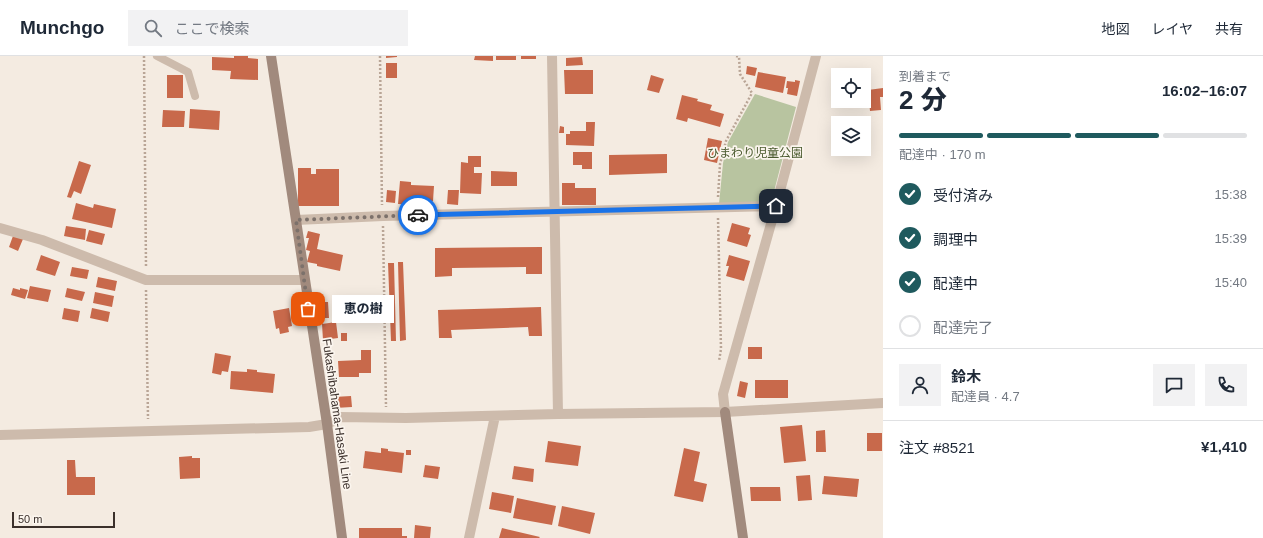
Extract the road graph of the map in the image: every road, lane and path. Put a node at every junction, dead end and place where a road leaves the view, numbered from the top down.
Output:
1 (144, 56) edge
2 (157, 56) edge
3 (271, 56) edge
4 (380, 56) edge
5 (552, 56) edge
6 (736, 56) edge
7 (816, 56) edge
8 (195, 96) dead end
9 (776, 206) junction
10 (718, 208) junction
11 (554, 212) junction
12 (383, 216) junction
13 (296, 220) junction
14 (0, 228) edge
15 (146, 280) junction
16 (304, 280) junction
17 (718, 363) dead end
18 (883, 403) edge
19 (725, 412) junction
20 (558, 414) junction
21 (495, 416) junction
22 (386, 418) junction
23 (327, 424) junction
24 (148, 431) junction
25 (0, 435) edge
26 (342, 538) edge
27 (469, 538) edge
28 (743, 538) edge

1 - 15 path
2 - 8 lane
3 - 13 main road, Fukashibahama-Hasaki Line
4 - 12 path
5 - 11 street
6 - 10 path
7 - 9 street
9 - 10 street
9 - 19 street
10 - 11 street
10 - 17 path
11 - 12 street
11 - 20 street
12 - 13 street
12 - 22 path
13 - 16 main road, Fukashibahama-Hasaki Line
14 - 15 street
15 - 16 street
15 - 24 path
16 - 23 main road, Fukashibahama-Hasaki Line
18 - 19 street
19 - 20 street
19 - 28 main road
20 - 21 street
21 - 22 street
21 - 27 street
22 - 23 street
23 - 24 street
23 - 26 main road, Fukashibahama-Hasaki Line
24 - 25 street

